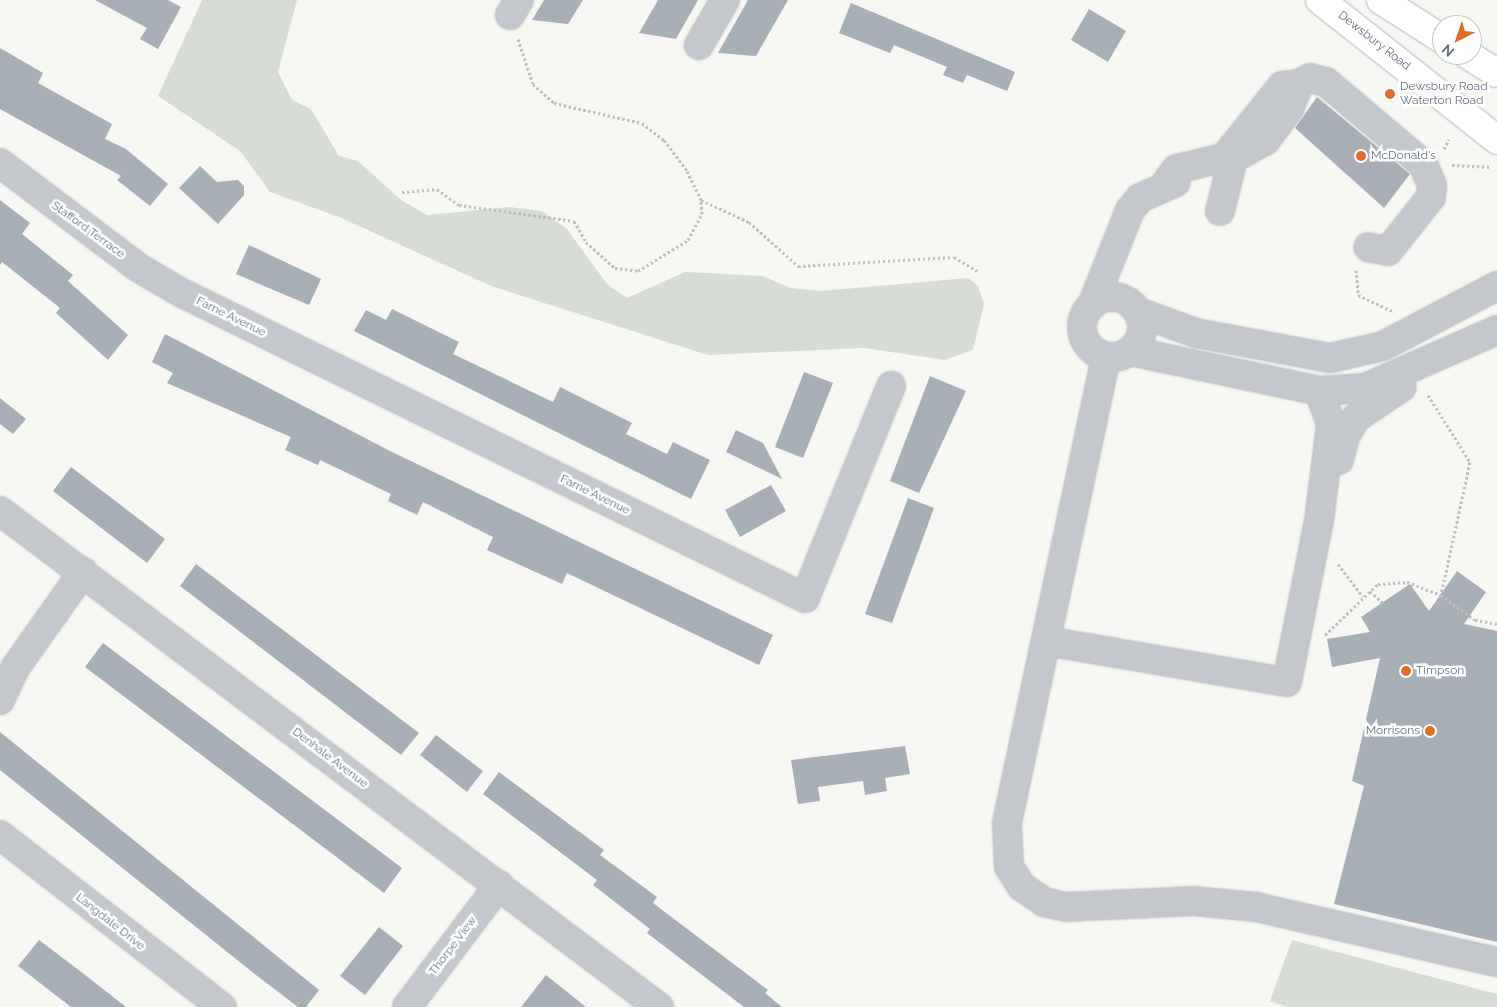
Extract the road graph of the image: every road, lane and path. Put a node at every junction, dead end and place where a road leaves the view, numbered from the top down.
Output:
1 (725, 0) edge
2 (1320, 0) edge
3 (1381, 0) edge
4 (515, 7) edge
5 (1432, 33) edge
6 (699, 44) dead end
7 (1482, 64) edge
8 (1497, 73) edge
9 (1449, 139) dead end
10 (1497, 140) edge
11 (1441, 156) dead end
12 (0, 163) edge
13 (1227, 163) junction
14 (1447, 164) dead end
15 (1496, 168) edge
16 (402, 192) dead end
17 (701, 200) junction
18 (1220, 211) dead end
19 (1362, 256) joint
20 (1111, 263) junction
21 (977, 271) dead end
22 (1497, 286) edge
23 (180, 292) joint
24 (1093, 303) junction
25 (1135, 309) junction
26 (1417, 328) junction
27 (1497, 330) edge
28 (1472, 344) junction
29 (1118, 354) junction
30 (1417, 377) junction
31 (891, 386) dead end
32 (1319, 391) junction
33 (0, 511) edge
34 (1319, 521) junction
35 (83, 572) junction
36 (1370, 591) junction
37 (1440, 595) junction
38 (1383, 603) dead end
39 (1497, 624) edge
40 (1321, 639) dead end
41 (1046, 641) junction
42 (2, 692) edge
43 (0, 835) edge
44 (499, 885) junction
45 (1497, 962) edge
46 (222, 1007) edge
47 (408, 1007) edge
48 (659, 1007) edge

1 - 6 street
2 - 10 highway, Dewsbury Road
3 - 5 highway
4 - 17 path
7 - 8 highway
9 - 11 path
12 - 23 street, Stafford Terrace
13 - 18 street
13 - 19 street
13 - 20 street
14 - 15 path
16 - 17 path
17 - 21 path
19 - 26 path
20 - 24 street
20 - 25 street
22 - 26 street
23 - 31 street, Farne Avenue
24 - 25 street
24 - 29 street
25 - 26 street
25 - 29 street
27 - 28 street
28 - 30 street
28 - 32 street
29 - 32 street
29 - 41 street
30 - 34 street
30 - 37 path
32 - 34 street
33 - 35 street, Denhale Avenue
34 - 41 street
35 - 42 street
35 - 44 street, Denhale Avenue
36 - 37 path
36 - 38 path
36 - 40 path
37 - 39 path
41 - 45 street
43 - 46 street, Langdale Drive
44 - 47 street, Thorpe View
44 - 48 street, Denhale Avenue

